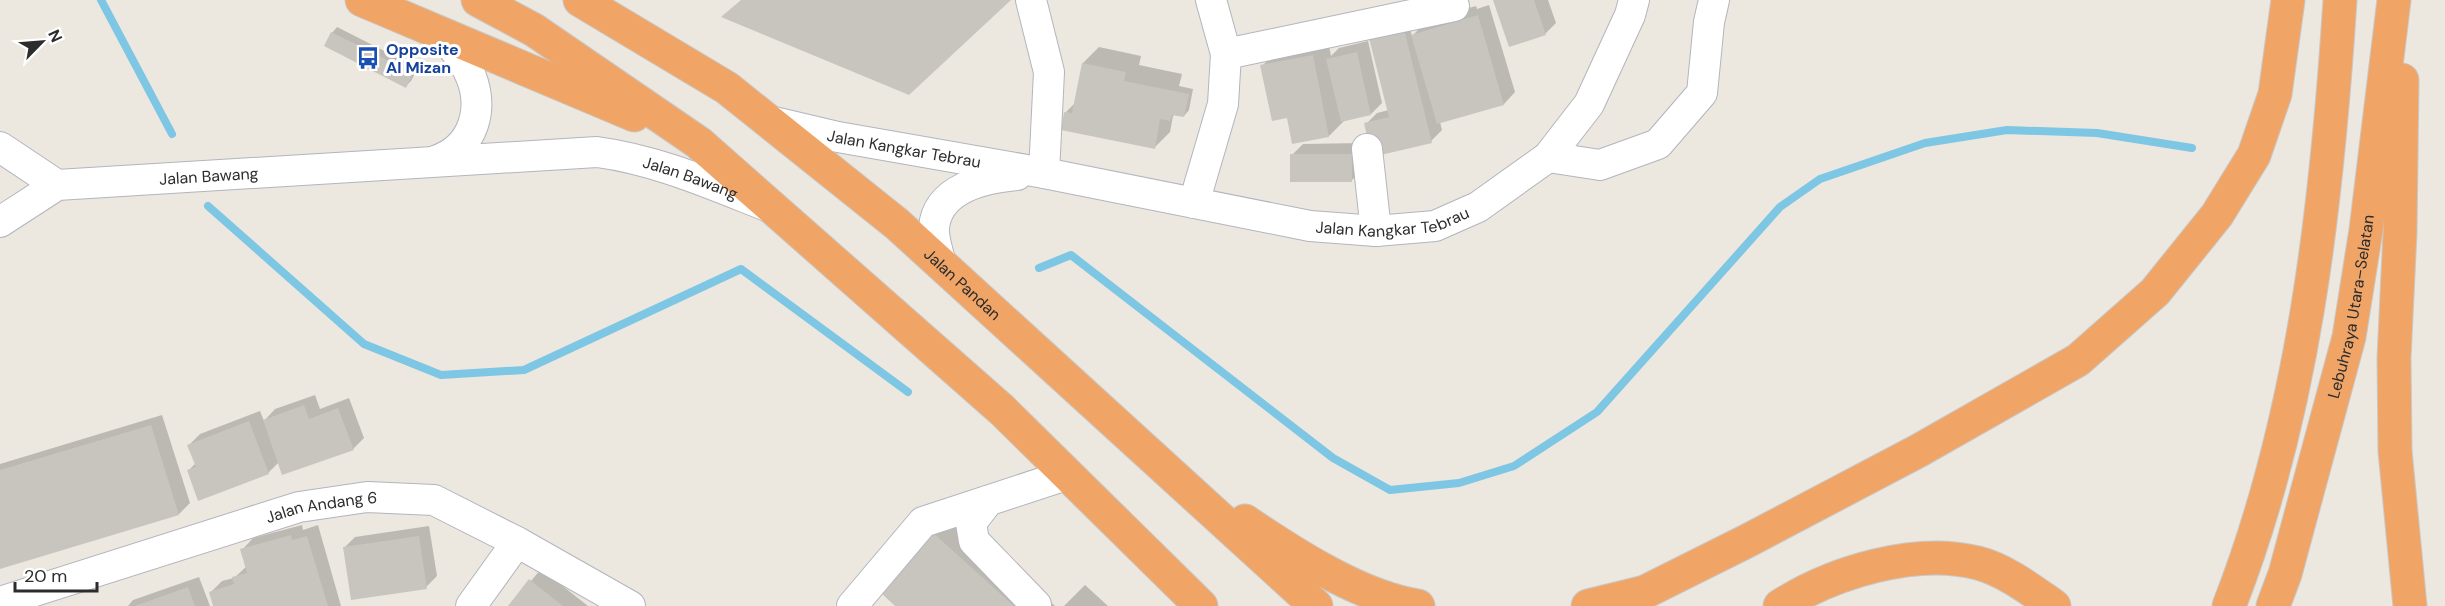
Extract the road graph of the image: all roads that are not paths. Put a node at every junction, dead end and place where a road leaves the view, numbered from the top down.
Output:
1 (362, 0) edge
2 (477, 0) edge
3 (580, 0) edge
4 (618, 0) edge
5 (1031, 0) edge
6 (1211, 0) edge
7 (1634, 0) edge
8 (1714, 0) edge
9 (2288, 0) edge
10 (2340, 0) edge
11 (2394, 0) edge
12 (2404, 0) edge
13 (1454, 6) dead end
14 (444, 35) junction
15 (1226, 54) junction
16 (726, 88) junction
17 (766, 120) junction
18 (699, 142) junction
19 (0, 147) edge
20 (1367, 149) dead end
21 (1548, 158) junction
22 (429, 163) junction
23 (1044, 173) junction
24 (57, 185) junction
25 (1194, 203) junction
26 (770, 207) junction
27 (0, 222) edge
28 (1376, 231) junction
29 (941, 265) junction
30 (1154, 461) junction
31 (1066, 475) junction
32 (988, 501) junction
33 (517, 542) junction
34 (0, 602) edge
35 (628, 605) edge
36 (1036, 605) edge
37 (471, 606) edge
38 (852, 606) edge
39 (1201, 606) edge
40 (1316, 606) edge
41 (1418, 606) edge
42 (1588, 606) edge
43 (1780, 606) edge
44 (2054, 606) edge
45 (2229, 606) edge
46 (2273, 606) edge
47 (2410, 606) edge

1 - 14 highway
2 - 18 highway
3 - 16 highway, Jalan Pandan
4 - 16 highway
5 - 23 street
6 - 15 street
7 - 21 street, Jalan Kangkar Tebrau
8 - 21 street
9 - 42 highway
10 - 45 highway
11 - 46 highway, Lebuhraya Utara–Selatan
12 - 47 highway
13 - 15 street
14 - 18 highway
14 - 22 street, Jalan Bawang
15 - 25 street
16 - 17 highway, Jalan Pandan
17 - 23 street, Jalan Kangkar Tebrau
17 - 29 highway, Jalan Pandan
18 - 26 highway
19 - 24 street
20 - 28 street
21 - 28 street, Jalan Kangkar Tebrau
22 - 24 street, Jalan Bawang
22 - 26 street, Jalan Bawang
23 - 25 street, Jalan Kangkar Tebrau
23 - 29 street, Jalan Kangkar Tebrau
24 - 27 street, Jalan Bawang
25 - 28 street, Jalan Kangkar Tebrau
26 - 31 highway
29 - 30 highway, Jalan Pandan
30 - 40 highway, Jalan Pandan
30 - 41 highway
31 - 32 street
31 - 39 highway
32 - 36 street
32 - 38 street
33 - 34 street, Jalan Andang 6
33 - 35 street, Jalan Andang 6
33 - 37 street
43 - 44 highway

